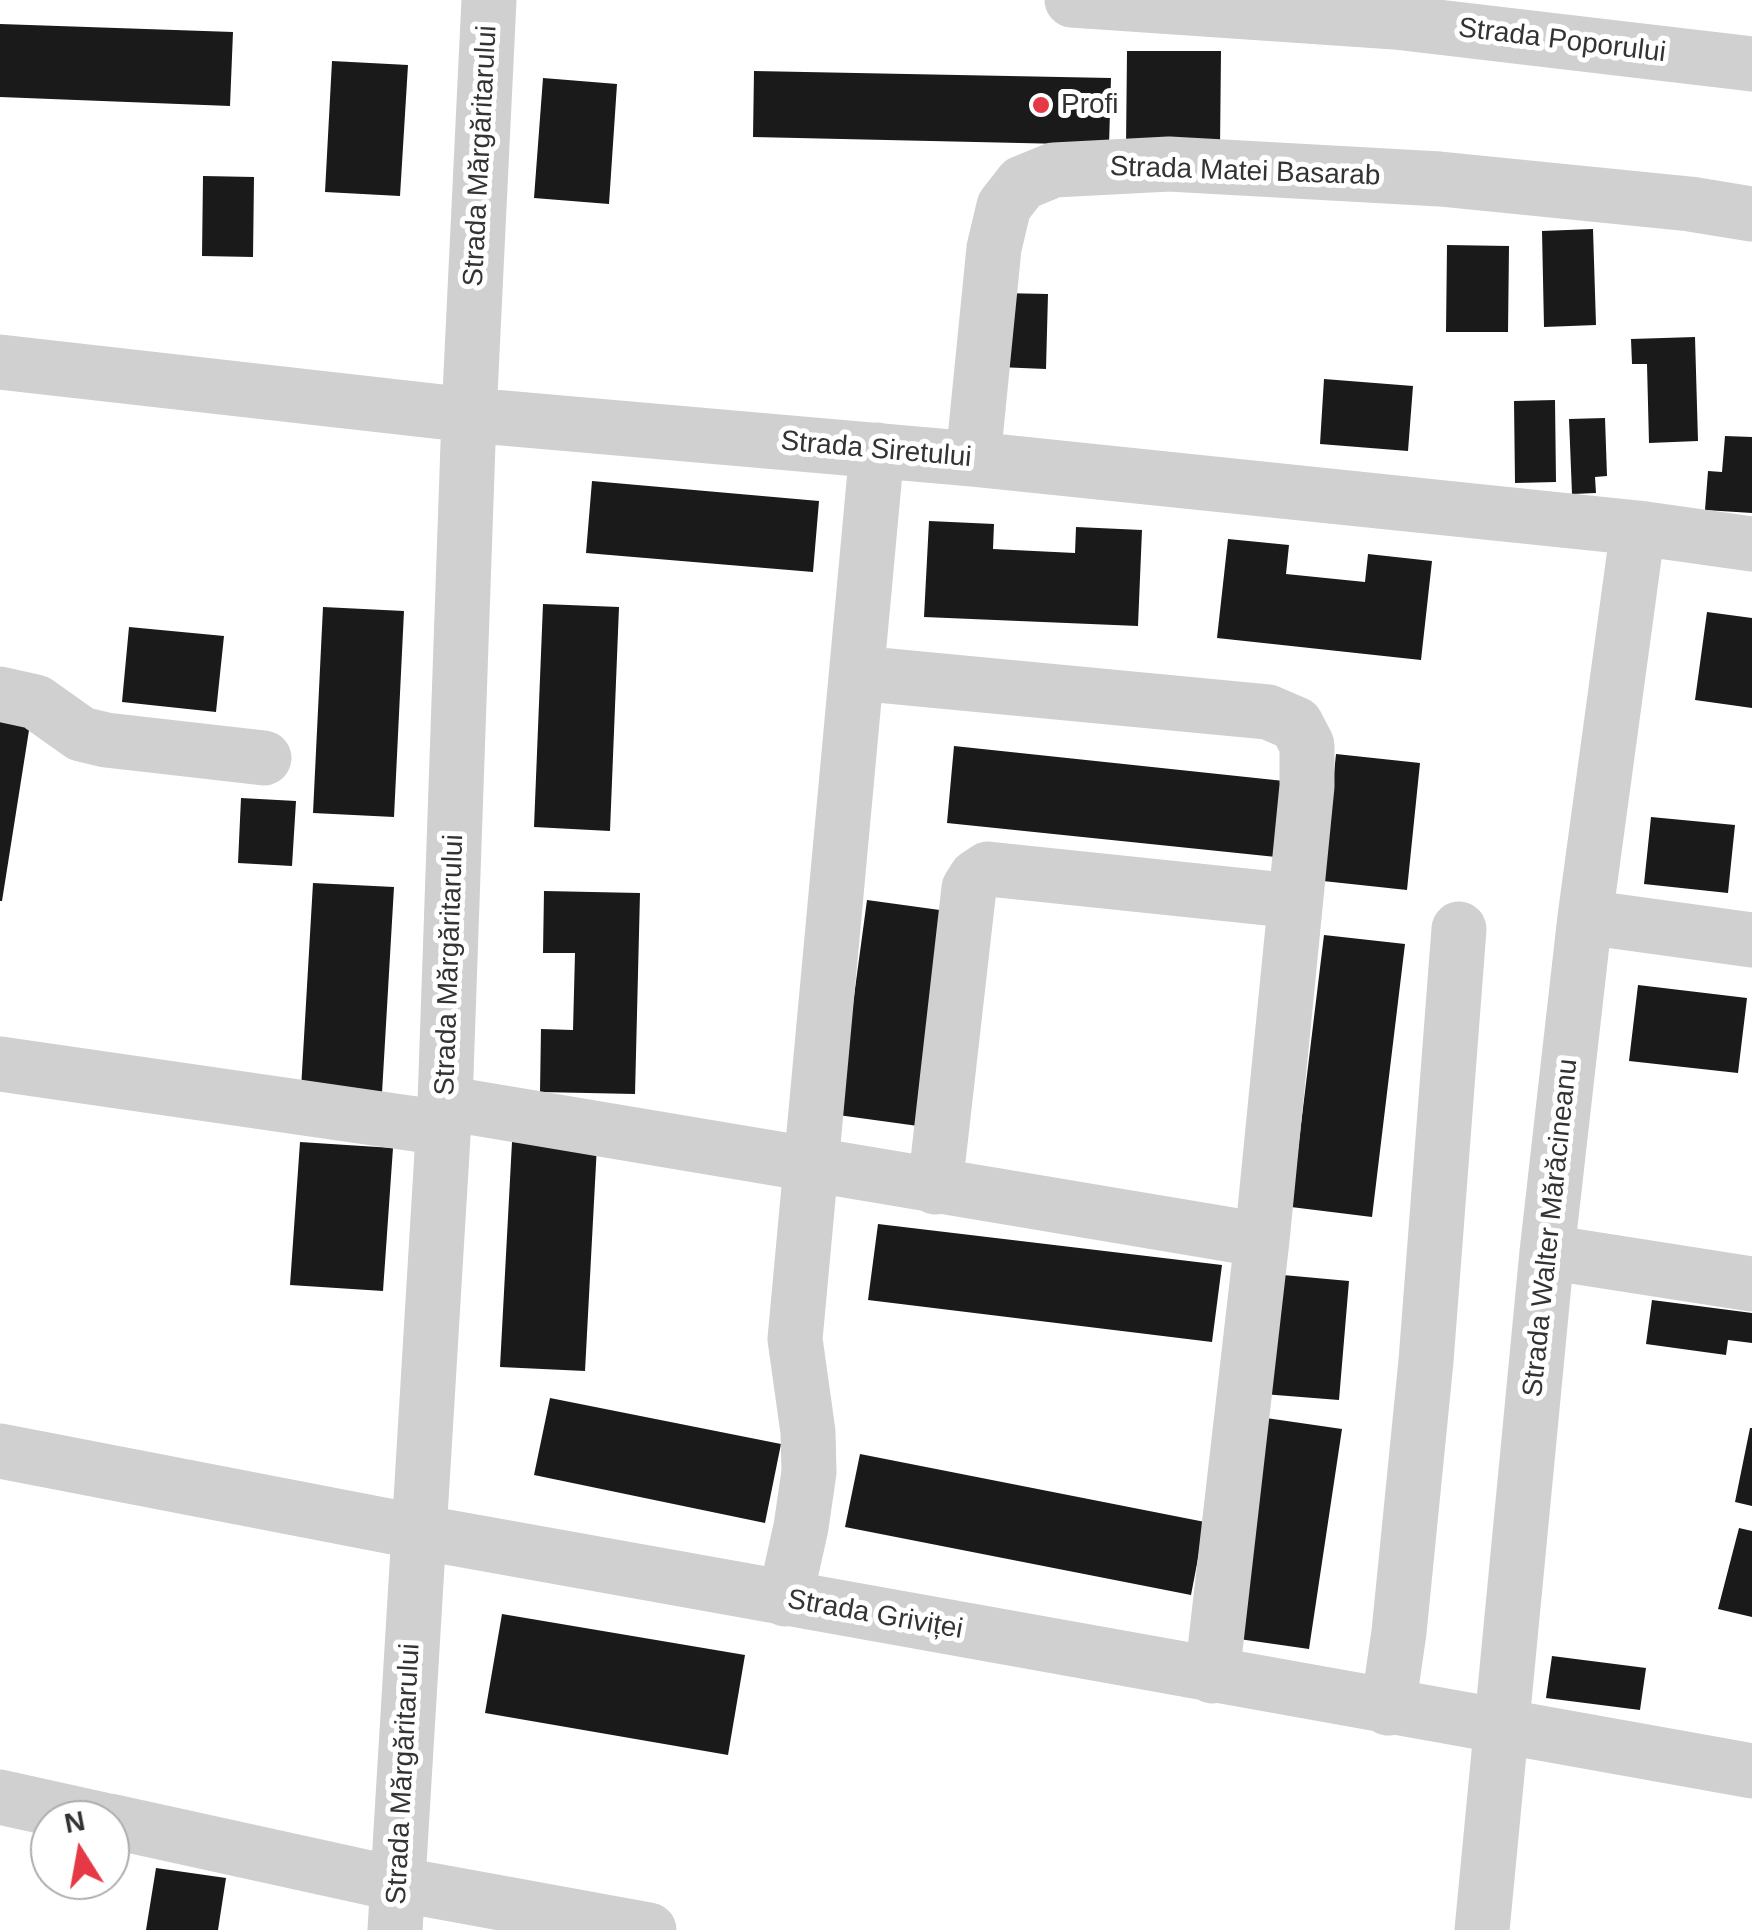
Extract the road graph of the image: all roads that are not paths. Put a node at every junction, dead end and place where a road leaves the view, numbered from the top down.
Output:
1 (489, 0) edge
2 (1072, 0) edge
3 (1396, 11) edge
4 (1752, 64) edge
5 (1752, 214) edge
6 (0, 362) edge
7 (469, 415) junction
8 (877, 450) junction
9 (973, 459) junction
10 (1638, 528) junction
11 (1752, 544) edge
12 (857, 672) junction
13 (0, 694) edge
14 (264, 758) dead end
15 (1296, 902) junction
16 (1586, 917) junction
17 (1459, 930) dead end
18 (1752, 940) edge
19 (0, 1064) edge
20 (444, 1115) junction
21 (810, 1166) junction
22 (934, 1188) junction
23 (1262, 1240) junction
24 (1547, 1252) junction
25 (1752, 1284) edge
26 (0, 1451) edge
27 (418, 1532) junction
28 (785, 1599) junction
29 (1212, 1676) junction
30 (1388, 1708) junction
31 (1499, 1728) junction
32 (1752, 1771) edge
33 (0, 1797) edge
34 (30, 1804) edge
35 (130, 1828) edge
36 (396, 1907) edge
37 (649, 1930) edge
38 (1482, 1930) edge

1 - 7 street, Strada Mărgăritarului
2 - 3 street, Strada Poporului
3 - 4 street, Strada Poporului
5 - 9 street, Strada Matei Basarab
6 - 7 street, Strada Siretului
7 - 8 street, Strada Siretului
7 - 20 street, Strada Mărgăritarului
8 - 9 street, Strada Siretului
8 - 12 street
9 - 10 street, Strada Siretului
10 - 11 street, Strada Siretului
10 - 16 street, Strada Walter Mărăcineanu
12 - 15 street
12 - 21 street
13 - 14 street
15 - 22 street
15 - 23 street
16 - 18 street
16 - 24 street, Strada Walter Mărăcineanu
17 - 30 street
19 - 20 street
20 - 21 street
20 - 27 street, Strada Mărgăritarului
21 - 22 street
21 - 28 street
22 - 23 street
23 - 29 street
24 - 25 street
24 - 31 street, Strada Walter Mărăcineanu
26 - 27 street, Strada Griviței
27 - 28 street, Strada Griviței
27 - 36 street, Strada Mărgăritarului
28 - 29 street, Strada Griviței
29 - 30 street, Strada Griviței
30 - 31 street, Strada Griviței
31 - 32 street, Strada Griviței
31 - 38 street, Strada Walter Mărăcineanu
33 - 34 street
35 - 36 street
36 - 37 street

